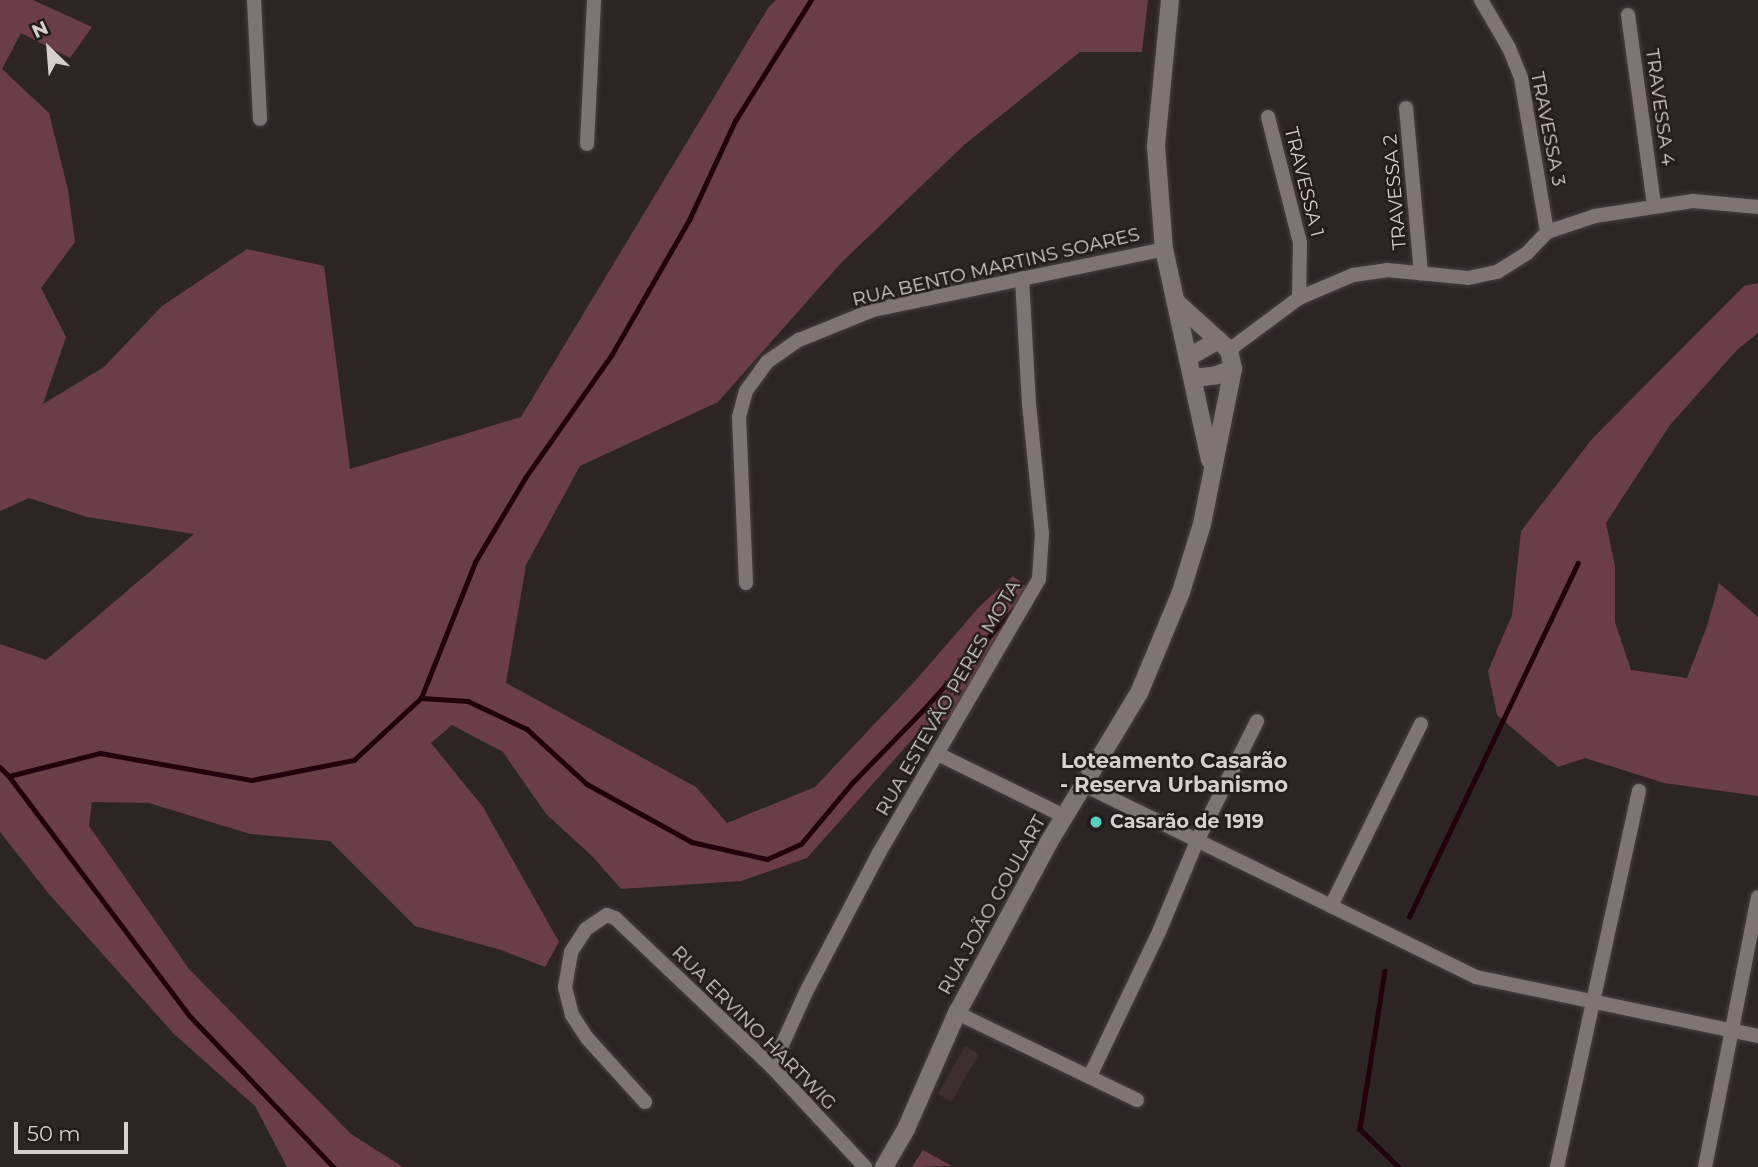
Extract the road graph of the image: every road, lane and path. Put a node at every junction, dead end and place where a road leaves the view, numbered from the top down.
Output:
1 (254, 0) edge
2 (594, 0) edge
3 (1170, 0) edge
4 (1481, 0) edge
5 (1628, 15) dead end
6 (1406, 107) dead end
7 (1268, 117) dead end
8 (260, 120) dead end
9 (587, 144) dead end
10 (1654, 205) junction
11 (1758, 207) edge
12 (1547, 232) junction
13 (1164, 249) junction
14 (1422, 273) junction
15 (1022, 278) junction
16 (1299, 298) junction
17 (1176, 302) junction
18 (1224, 344) junction
19 (1189, 358) junction
20 (1233, 369) junction
21 (1194, 378) junction
22 (1212, 470) junction
23 (746, 583) dead end
24 (1257, 721) dead end
25 (1421, 724) dead end
26 (938, 754) junction
27 (1084, 785) junction
28 (1639, 791) dead end
29 (1065, 816) junction
30 (1197, 841) junction
31 (1758, 897) edge
32 (1331, 906) junction
33 (1593, 1000) junction
34 (957, 1013) junction
35 (1732, 1030) junction
36 (1758, 1036) edge
37 (772, 1067) junction
38 (1090, 1076) junction
39 (1137, 1100) dead end
40 (645, 1102) dead end
41 (865, 1167) edge
42 (884, 1167) edge
43 (1556, 1167) edge
44 (1705, 1167) edge

1 - 8 street
2 - 9 street
3 - 13 street, RUA JOÃO GOULART
4 - 12 street, TRAVESSA 3
5 - 10 street, TRAVESSA 4
6 - 14 street, TRAVESSA 2
7 - 16 street, TRAVESSA 1
10 - 11 street
10 - 12 street
12 - 14 street
13 - 15 street, RUA BENTO MARTINS SOARES
13 - 17 street, RUA JOÃO GOULART
14 - 16 street
15 - 23 street, RUA BENTO MARTINS SOARES
15 - 26 street, RUA ESTEVÃO PERES MOTA
16 - 18 street
17 - 18 street
17 - 19 street, RUA JOÃO GOULART
18 - 19 street
18 - 20 street, RUA JOÃO GOULART
19 - 21 street, RUA JOÃO GOULART
20 - 21 street
20 - 22 street, RUA JOÃO GOULART
21 - 22 street, RUA JOÃO GOULART
22 - 27 street, RUA JOÃO GOULART
24 - 30 street
25 - 32 street
26 - 29 street
26 - 37 street, RUA ESTEVÃO PERES MOTA
27 - 29 street, RUA JOÃO GOULART
27 - 30 street
28 - 33 street
29 - 34 street, RUA JOÃO GOULART
30 - 32 street
30 - 38 street
31 - 35 street
32 - 33 street
33 - 35 street
33 - 43 street
34 - 38 street
34 - 42 street, RUA JOÃO GOULART
35 - 36 street
35 - 44 street
37 - 40 street, RUA ERVINO HARTWIG
37 - 41 street, RUA ERVINO HARTWIG
38 - 39 street

